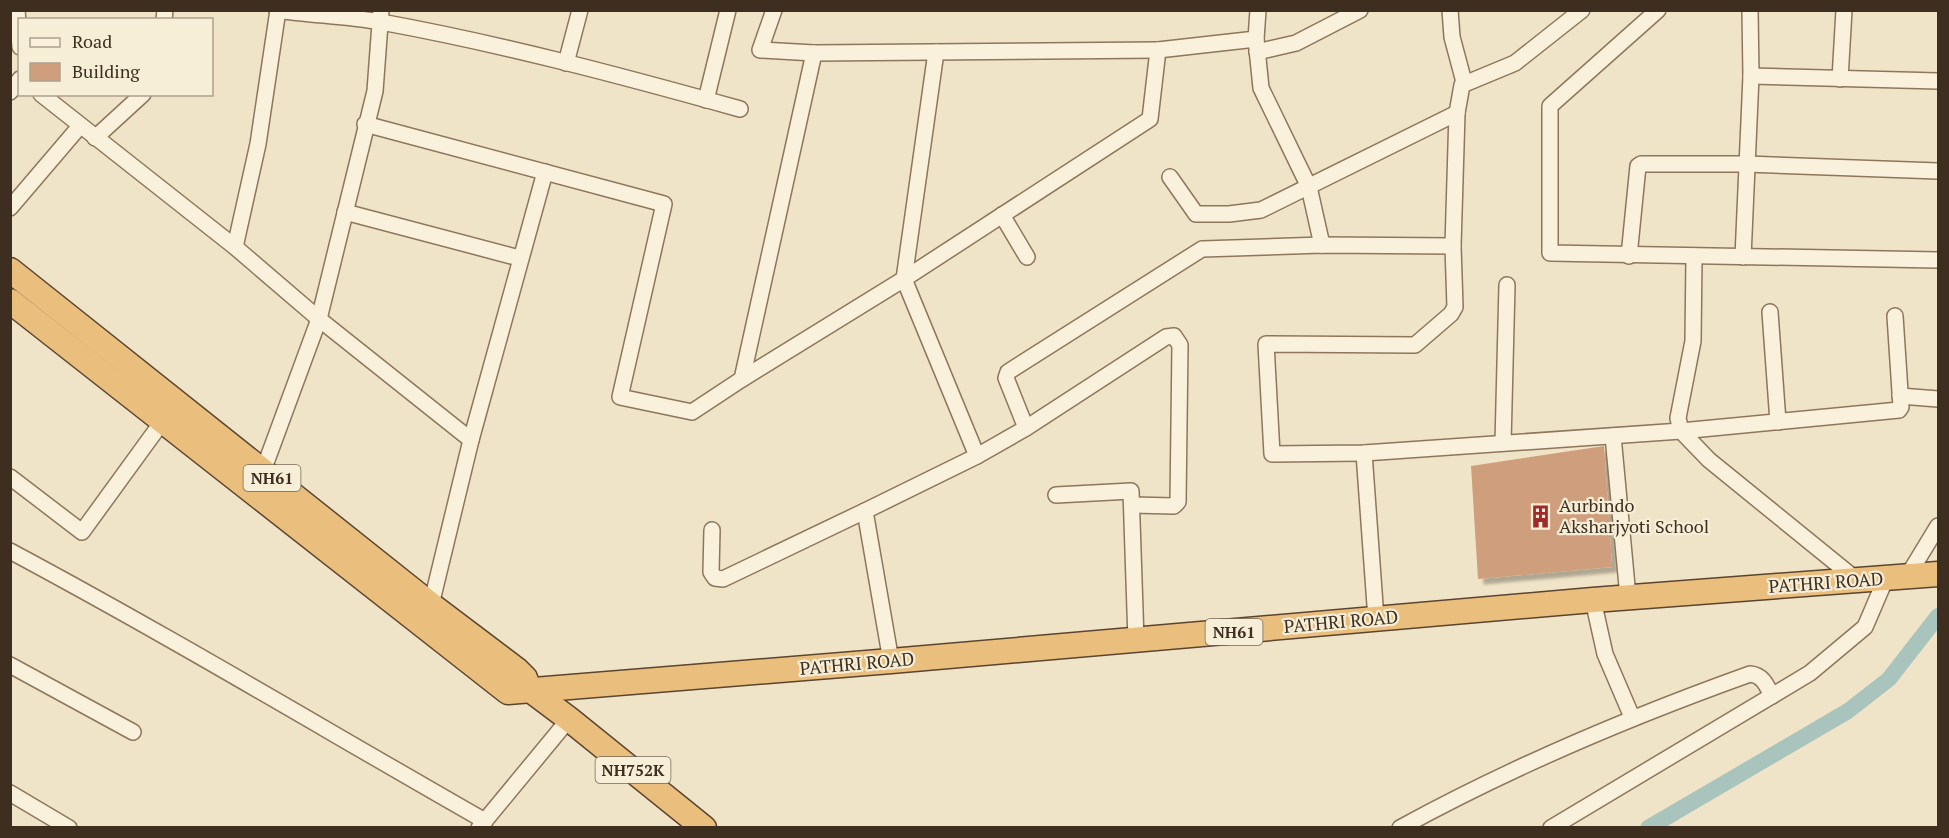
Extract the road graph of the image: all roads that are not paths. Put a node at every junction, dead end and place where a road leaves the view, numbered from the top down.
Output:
1 (16, 10) edge
2 (580, 10) edge
3 (728, 10) edge
4 (774, 10) edge
5 (1258, 10) edge
6 (1359, 10) edge
7 (1450, 10) edge
8 (1582, 10) edge
9 (1658, 10) edge
10 (1750, 10) edge
11 (1844, 10) edge
12 (277, 11) edge
13 (380, 16) edge
14 (1567, 17) edge
15 (18, 28) edge
16 (1257, 45) junction
17 (1158, 50) junction
18 (936, 52) junction
19 (814, 53) junction
20 (566, 63) junction
21 (1750, 76) junction
22 (1840, 79) junction
23 (1938, 81) edge
24 (1464, 82) junction
25 (43, 96) edge
26 (141, 96) edge
27 (706, 100) junction
28 (740, 109) dead end
29 (1457, 112) junction
30 (365, 124) junction
31 (80, 126) junction
32 (95, 138) junction
33 (1747, 164) junction
34 (1938, 171) edge
35 (544, 172) junction
36 (1170, 177) dead end
37 (1309, 187) junction
38 (10, 208) edge
39 (345, 212) junction
40 (1002, 215) junction
41 (1322, 245) junction
42 (1453, 246) junction
43 (235, 247) junction
44 (1629, 256) junction
45 (1694, 256) junction
46 (1743, 257) junction
47 (519, 258) junction
48 (1027, 258) dead end
49 (1938, 260) edge
50 (10, 270) edge
51 (904, 279) junction
52 (1507, 285) dead end
53 (10, 301) edge
54 (1770, 312) dead end
55 (1895, 316) dead end
56 (319, 319) junction
57 (742, 379) junction
58 (1900, 396) junction
59 (1938, 399) edge
60 (162, 422) junction
61 (1778, 422) junction
62 (1026, 428) junction
63 (1681, 431) junction
64 (1613, 436) junction
65 (471, 440) junction
66 (1503, 443) junction
67 (1364, 453) junction
68 (977, 456) junction
69 (263, 471) junction
70 (10, 477) edge
71 (1056, 495) dead end
72 (1132, 505) junction
73 (865, 512) junction
74 (1938, 526) edge
75 (712, 530) dead end
76 (10, 551) edge
77 (1938, 574) edge
78 (1897, 578) junction
79 (1858, 581) junction
80 (1628, 597) junction
81 (1593, 600) junction
82 (431, 605) junction
83 (1376, 619) junction
84 (1136, 640) junction
85 (891, 662) junction
86 (10, 665) edge
87 (529, 689) junction
88 (1772, 696) junction
89 (565, 716) junction
90 (1632, 717) junction
91 (133, 732) dead end
92 (10, 793) edge
93 (482, 824) edge
94 (69, 828) edge
95 (704, 828) edge
96 (1400, 828) edge
97 (1551, 828) edge

1 - 15 street
2 - 20 street
3 - 27 street
4 - 19 street
5 - 16 street
6 - 16 street
7 - 24 street
8 - 14 street
9 - 44 street
10 - 21 street
11 - 22 street
12 - 13 street
12 - 43 street
13 - 20 street
13 - 30 street
14 - 24 street
16 - 17 street
16 - 37 street
17 - 18 street
17 - 40 street
18 - 19 street
18 - 51 street
19 - 57 street
20 - 27 street
21 - 22 street
21 - 33 street
22 - 23 street
24 - 29 street
25 - 31 street
26 - 32 street
27 - 28 street
29 - 37 street
29 - 42 street
30 - 35 street
30 - 39 street
31 - 32 street
31 - 38 street
32 - 43 street
33 - 34 street
33 - 44 street
33 - 46 street
35 - 47 street
35 - 57 street
36 - 37 street
37 - 41 street
39 - 47 street
39 - 56 street
40 - 48 street
40 - 51 street
41 - 42 street
41 - 62 street
42 - 67 street
43 - 56 street
44 - 45 street
45 - 46 street
45 - 63 street
46 - 49 street
47 - 65 street
50 - 69 highway, NH61
51 - 57 street
51 - 68 street
52 - 66 street
53 - 60 highway, NH61
54 - 61 street
55 - 58 street
56 - 65 street
56 - 69 street
58 - 59 street
58 - 61 street
60 - 70 street
60 - 87 highway, NH61
61 - 63 street
62 - 68 street
62 - 72 street
63 - 64 street
63 - 79 street
64 - 66 street
64 - 80 street
65 - 82 street
66 - 67 street
67 - 83 street
68 - 73 street
69 - 82 highway, NH61
71 - 72 street
72 - 84 street
73 - 75 street
73 - 85 street
74 - 78 street
76 - 93 street
77 - 78 highway, PATHRI ROAD / NH61
78 - 79 highway, PATHRI ROAD / NH61
78 - 88 street
79 - 80 highway, PATHRI ROAD / NH61
80 - 81 highway, PATHRI ROAD / NH61
81 - 83 highway, PATHRI ROAD / NH61
81 - 90 street
82 - 87 highway, NH61
83 - 84 highway, PATHRI ROAD / NH61
84 - 85 highway, PATHRI ROAD / NH61
85 - 87 highway, PATHRI ROAD / NH61
86 - 91 street
87 - 89 highway, NH752K
88 - 90 street
88 - 97 street
89 - 93 street
89 - 95 highway, NH752K
90 - 96 street
92 - 94 street

